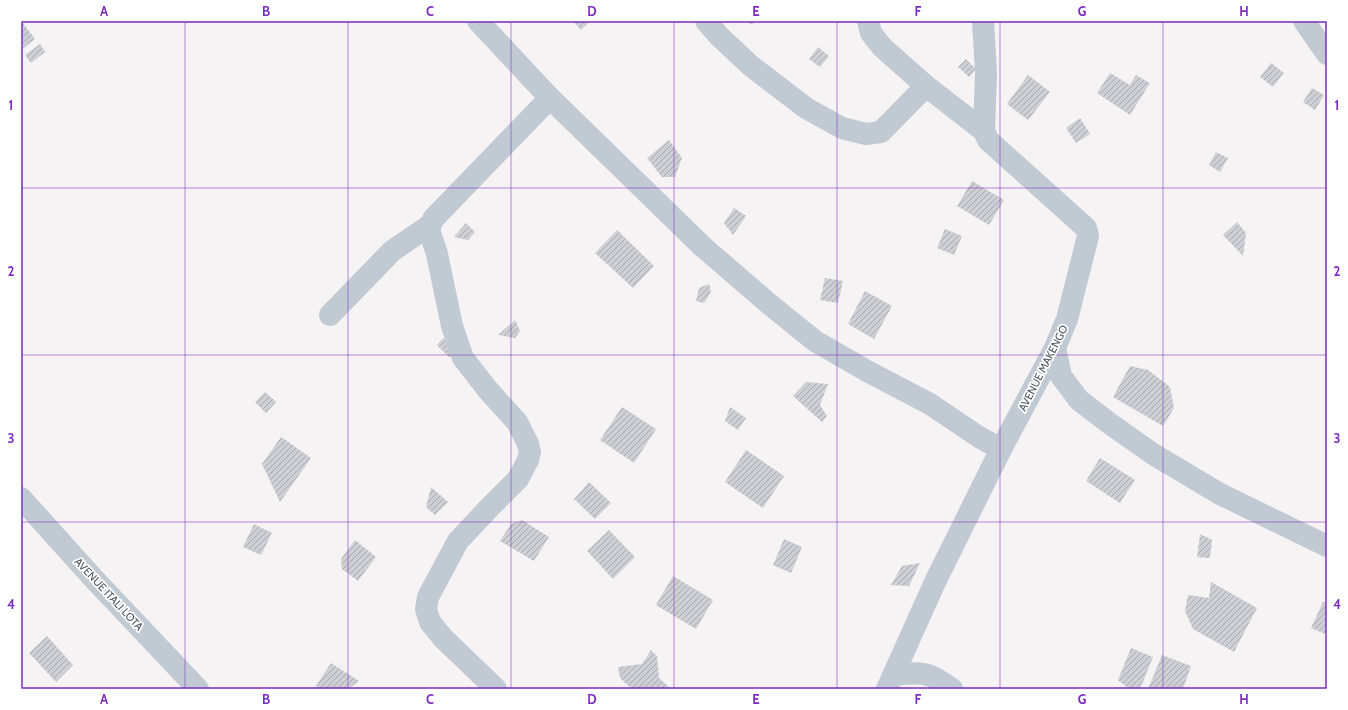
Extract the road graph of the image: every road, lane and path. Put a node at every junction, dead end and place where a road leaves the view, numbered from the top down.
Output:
1 (478, 21) edge
2 (706, 21) edge
3 (868, 21) edge
4 (983, 21) edge
5 (1304, 21) edge
6 (1327, 54) edge
7 (926, 86) junction
8 (550, 98) junction
9 (984, 131) junction
10 (430, 225) junction
11 (330, 315) dead end
12 (1055, 348) junction
13 (1001, 449) junction
14 (21, 498) edge
15 (1327, 546) edge
16 (890, 682) edge
17 (198, 689) edge
18 (496, 689) edge
19 (952, 689) edge

1 - 8 street
2 - 7 street
3 - 7 street, AVENUE MAKENGO
4 - 9 street
5 - 6 street
7 - 9 street, AVENUE MAKENGO
8 - 10 street
8 - 13 street
9 - 12 street, AVENUE MAKENGO
10 - 11 street
10 - 18 street
12 - 13 street, AVENUE MAKENGO
12 - 15 street
13 - 16 street, AVENUE MAKENGO
14 - 17 street, AVENUE ITALI LOTA
16 - 19 street

